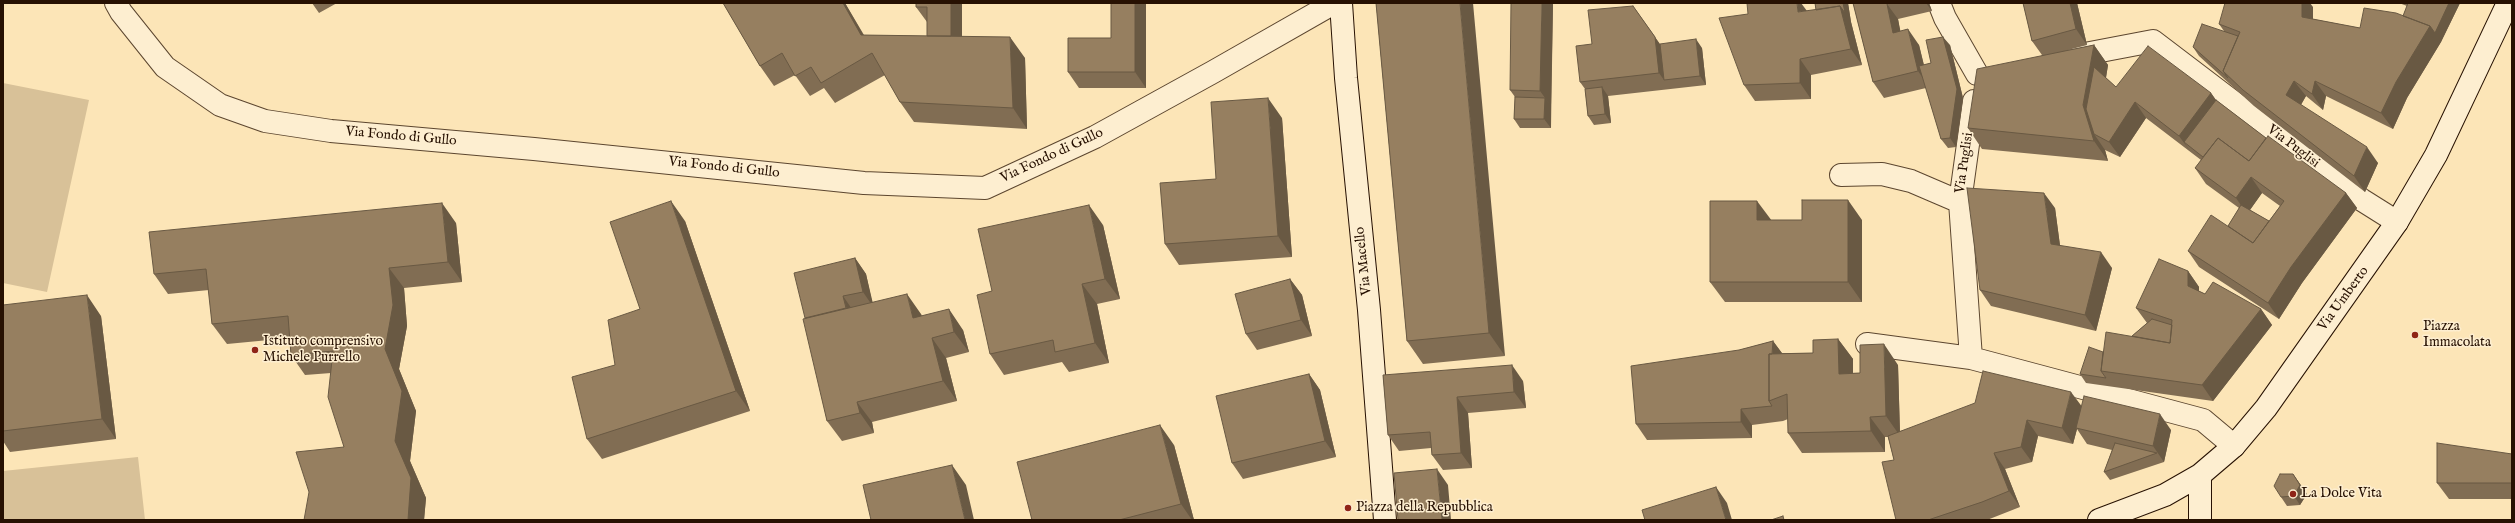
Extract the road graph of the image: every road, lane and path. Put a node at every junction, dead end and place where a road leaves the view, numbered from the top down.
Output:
1 (116, 3) edge
2 (1334, 3) edge
3 (1341, 3) edge
4 (1939, 3) edge
5 (2508, 3) edge
6 (2046, 61) edge
7 (2000, 70) edge
8 (1978, 74) junction
9 (1841, 175) dead end
10 (1960, 202) junction
11 (2397, 222) junction
12 (1867, 344) edge
13 (1970, 358) junction
14 (2234, 446) junction
15 (2200, 475) junction
16 (1385, 520) edge
17 (2099, 520) edge
18 (2200, 520) edge

1 - 2 street, Via Fondo di Gullo
3 - 16 street, Via Macello
4 - 8 street
5 - 11 street, Via Umberto
6 - 11 street, Via Puglisi
7 - 8 street
8 - 10 street, Via Puglisi
9 - 10 street
10 - 13 street, Via Puglisi
11 - 14 street, Via Umberto
12 - 13 street
13 - 14 street
14 - 15 street, Via Umberto
15 - 17 street, Via Umberto
15 - 18 street

